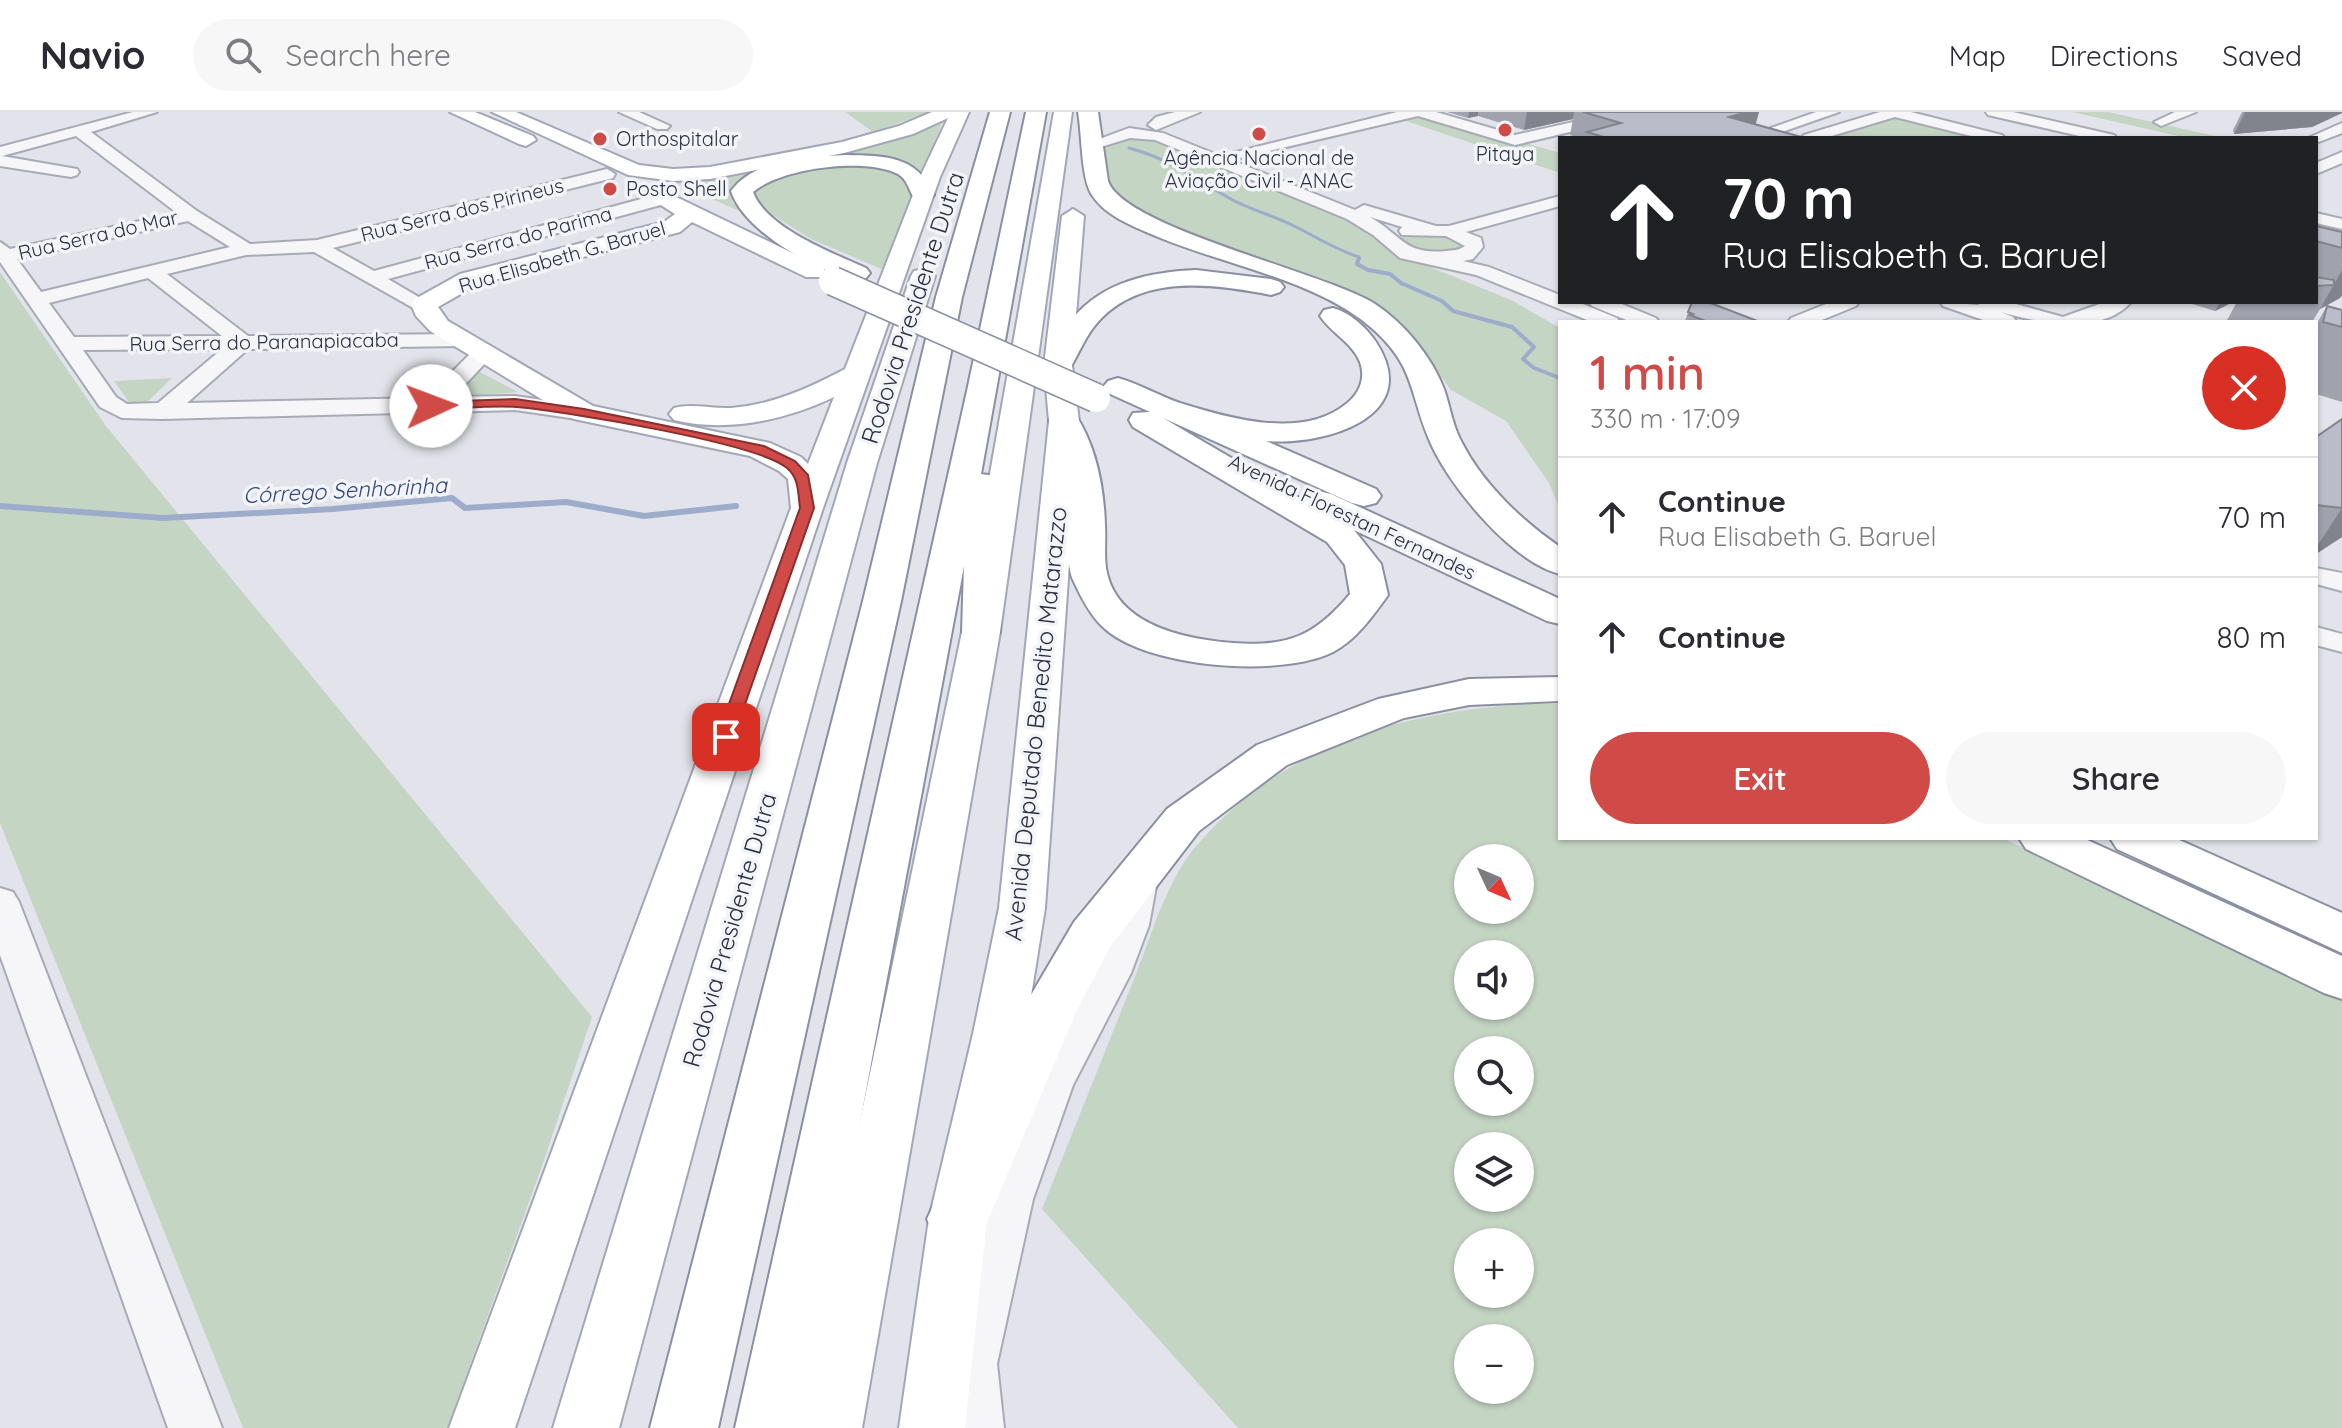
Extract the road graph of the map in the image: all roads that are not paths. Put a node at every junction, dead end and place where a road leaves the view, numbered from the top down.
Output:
1 (150, 112) edge
2 (459, 112) edge
3 (501, 112) edge
4 (626, 112) edge
5 (947, 112) edge
6 (960, 112) edge
7 (979, 112) edge
8 (1000, 112) edge
9 (1036, 112) edge
10 (1063, 112) edge
11 (1087, 112) edge
12 (1193, 112) edge
13 (1418, 112) edge
14 (1637, 112) edge
15 (1788, 112) edge
16 (1832, 112) edge
17 (1865, 112) edge
18 (1895, 112) edge
19 (1993, 112) edge
20 (2189, 112) edge
21 (1149, 119) junction
22 (2161, 122) dead end
23 (662, 126) dead end
24 (1758, 128) edge
25 (2342, 128) edge
26 (79, 131) junction
27 (1123, 133) junction
28 (1790, 135) edge
29 (1989, 136) edge
30 (2100, 136) edge
31 (2318, 137) edge
32 (1094, 144) junction
33 (0, 152) edge
34 (1228, 156) junction
35 (2342, 157) edge
36 (0, 161) edge
37 (2318, 168) edge
38 (635, 171) junction
39 (71, 172) dead end
40 (607, 174) junction
41 (923, 195) junction
42 (662, 199) junction
43 (1558, 202) edge
44 (1558, 212) edge
45 (191, 215) junction
46 (2318, 218) edge
47 (2342, 224) edge
48 (683, 225) junction
49 (1429, 229) junction
50 (1449, 231) junction
51 (1392, 240) junction
52 (1474, 244) junction
53 (799, 245) junction
54 (317, 246) junction
55 (246, 249) junction
56 (3, 252) edge
57 (1433, 258) junction
58 (151, 271) junction
59 (835, 275) junction
60 (374, 277) junction
61 (1558, 285) edge
62 (34, 300) junction
63 (1558, 301) edge
64 (415, 303) dead end
65 (1565, 304) edge
66 (1604, 304) edge
67 (1844, 304) edge
68 (1956, 304) edge
69 (1994, 304) edge
70 (2116, 304) edge
71 (1605, 320) edge
72 (1644, 320) edge
73 (1803, 320) edge
74 (2004, 320) edge
75 (2050, 320) edge
76 (2078, 320) edge
77 (243, 342) junction
78 (66, 344) junction
79 (473, 347) junction
80 (1058, 365) junction
81 (858, 373) junction
82 (982, 391) junction
83 (1093, 402) junction
84 (431, 406) junction
85 (162, 412) junction
86 (584, 413) junction
87 (1154, 414) junction
88 (807, 508) junction
89 (1558, 561) edge
90 (1558, 580) edge
91 (1558, 612) edge
92 (981, 632) junction
93 (2318, 637) edge
94 (2342, 643) edge
95 (1558, 689) edge
96 (2046, 840) edge
97 (2137, 840) edge
98 (1140, 872) junction
99 (0, 902) edge
100 (2342, 934) edge
101 (2342, 979) edge
102 (958, 1219) junction
103 (195, 1428) edge
104 (482, 1428) edge
105 (586, 1428) edge
106 (684, 1428) edge
107 (769, 1428) edge
108 (829, 1428) edge
109 (932, 1428) edge
110 (977, 1428) edge

1 - 26 street
2 - 40 main road
3 - 38 main road
4 - 23 street
5 - 38 main road
6 - 41 main road
7 - 105 main road, Rodovia Presidente Dutra
8 - 106 highway, Rodovia Presidente Dutra
9 - 82 highway
10 - 92 main road
11 - 32 highway
11 - 80 main road, Avenida Deputado Benedito Matarazzo
12 - 21 street
13 - 14 street
13 - 34 street
15 - 28 street
16 - 28 street
17 - 28 street
18 - 28 street
18 - 29 street
19 - 30 street
20 - 22 street
21 - 27 street
21 - 34 street
24 - 28 street
25 - 31 street
26 - 33 street
26 - 45 street
27 - 32 street
27 - 51 street
32 - 89 highway
34 - 49 street
35 - 37 street
36 - 39 street
38 - 53 main road
40 - 42 main road
40 - 54 street, Rua Serra dos Pirineus
41 - 53 highway
41 - 81 main road
42 - 48 main road
42 - 60 street, Rua Serra do Parima
43 - 50 street
44 - 52 street
45 - 55 street
45 - 56 street, Rua Serra do Mar
46 - 47 street
48 - 59 main road
48 - 79 main road, Rua Elisabeth G. Baruel
48 - 81 main road, Rua Elisabeth G. Baruel
49 - 50 street
49 - 51 street
50 - 52 street
51 - 57 street
52 - 57 street
52 - 61 street
53 - 59 highway
54 - 55 street, Rua Serra dos Pirineus
54 - 60 street
55 - 58 street, Rua Serra dos Pirineus
56 - 62 street
57 - 63 street
58 - 62 street, Rua Serra dos Pirineus
58 - 77 street
59 - 83 highway, bridge
60 - 64 street
62 - 78 street
65 - 71 street
66 - 72 street
67 - 73 street
68 - 74 street
69 - 75 street
70 - 76 street
77 - 78 street, Rua Serra do Paranapiacaba
77 - 79 street, Rua Serra do Paranapiacaba
77 - 85 street
78 - 85 street
79 - 84 street
79 - 86 main road, Rua Elisabeth G. Baruel
80 - 83 main road, Avenida Deputado Benedito Matarazzo
80 - 87 highway
81 - 88 main road
82 - 92 highway
82 - 107 highway
83 - 87 highway
83 - 87 highway
83 - 102 main road, Avenida Deputado Benedito Matarazzo
84 - 85 street
84 - 86 street
86 - 88 main road, Rua Elisabeth G. Baruel
87 - 90 highway, Avenida Florestan Fernandes
87 - 91 highway, Avenida Florestan Fernandes
88 - 104 main road
92 - 108 main road
93 - 94 street
95 - 98 highway
96 - 101 highway
97 - 100 highway
98 - 102 highway
98 - 110 street
99 - 103 street
102 - 109 main road, Avenida Deputado Benedito Matarazzo

